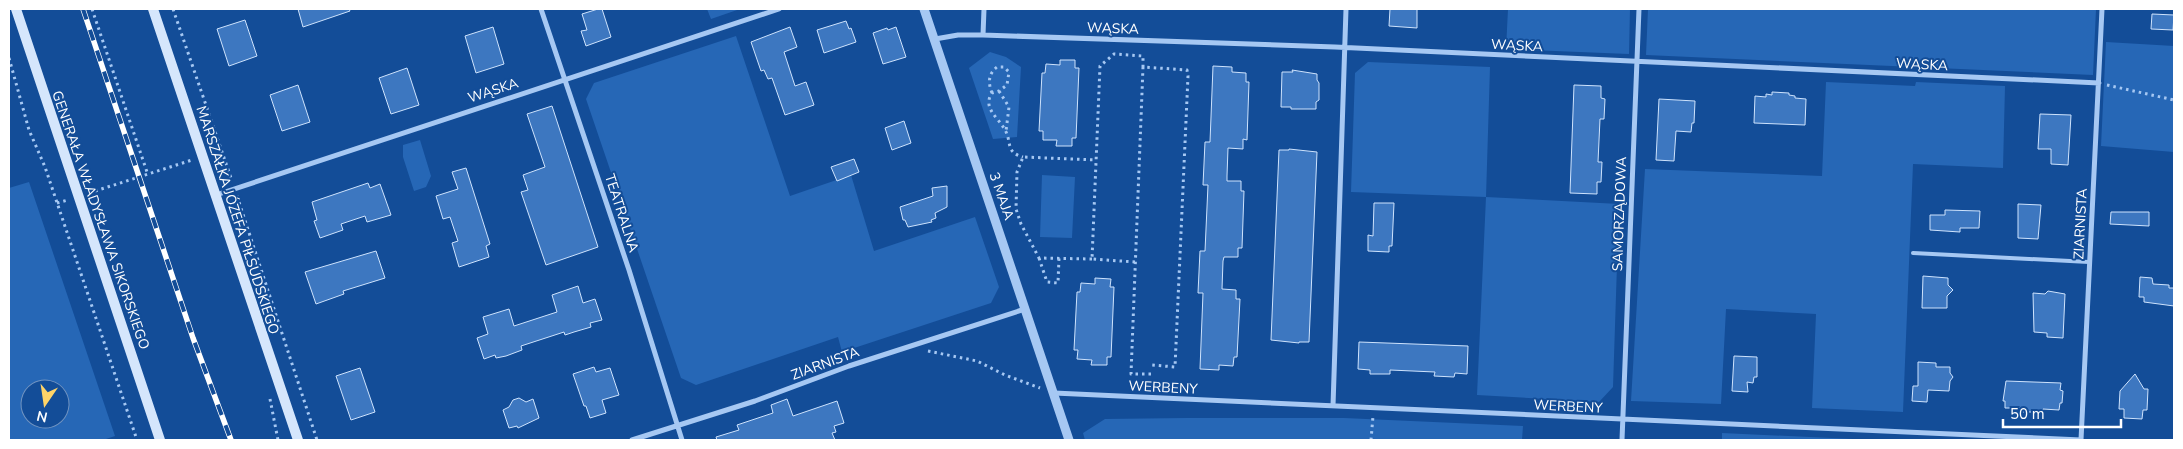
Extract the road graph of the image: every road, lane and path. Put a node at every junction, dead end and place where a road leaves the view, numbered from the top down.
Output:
1 (16, 9) edge
2 (92, 9) edge
3 (153, 9) edge
4 (173, 9) edge
5 (541, 9) edge
6 (779, 9) edge
7 (924, 9) edge
8 (984, 9) edge
9 (1346, 9) edge
10 (1639, 9) edge
11 (2102, 9) edge
12 (983, 35) junction
13 (935, 39) junction
14 (1345, 48) junction
15 (9, 58) edge
16 (1637, 62) junction
17 (1143, 67) junction
18 (565, 78) junction
19 (2099, 83) junction
20 (999, 91) junction
21 (992, 93) junction
22 (2174, 100) edge
23 (1007, 117) junction
24 (998, 119) junction
25 (1006, 131) junction
26 (222, 151) junction
27 (203, 157) junction
28 (1023, 157) junction
29 (1096, 160) junction
30 (148, 175) junction
31 (232, 182) dead end
32 (216, 195) junction
33 (78, 196) junction
34 (237, 198) dead end
35 (57, 203) junction
36 (1913, 253) dead end
37 (1039, 258) junction
38 (1059, 258) junction
39 (1092, 259) junction
40 (1135, 262) junction
41 (2089, 262) junction
42 (1026, 309) junction
43 (906, 348) junction
44 (1152, 365) dead end
45 (1152, 374) dead end
46 (1054, 393) junction
47 (269, 394) dead end
48 (1333, 406) junction
49 (1373, 408) junction
50 (1622, 419) junction
51 (677, 425) junction
52 (137, 440) edge
53 (160, 440) edge
54 (278, 440) edge
55 (298, 440) edge
56 (317, 440) edge
57 (632, 440) edge
58 (682, 440) edge
59 (1069, 440) edge
60 (1371, 440) edge
61 (1622, 440) edge
62 (2081, 440) edge

1 - 33 main road, GENERAŁA WŁADYSŁAWA SIKORSKIEGO
2 - 30 path
3 - 27 main road, MARSZAŁKA JÓZEFA PIŁSUDSKIEGO
4 - 26 path
5 - 18 street, TEATRALNA
6 - 18 street, WĄSKA
7 - 13 street, 3 MAJA
8 - 12 street
9 - 14 street
10 - 16 street, SAMORZĄDOWA
11 - 19 street, ZIARNISTA
12 - 13 street, WĄSKA
12 - 14 street, WĄSKA
13 - 42 street, 3 MAJA
14 - 16 street, WĄSKA
14 - 48 street
15 - 35 path
16 - 19 street, WĄSKA
16 - 50 street, SAMORZĄDOWA
17 - 29 path
17 - 40 path
17 - 44 path
18 - 32 street, WĄSKA
18 - 51 street, TEATRALNA
19 - 22 path
19 - 41 street, ZIARNISTA
20 - 21 path
20 - 21 path
20 - 23 path
21 - 24 path
23 - 24 path
23 - 25 path
24 - 25 path
25 - 28 path
26 - 27 path
26 - 31 path
27 - 30 path
27 - 32 main road, MARSZAŁKA JÓZEFA PIŁSUDSKIEGO
28 - 29 path
28 - 37 path
29 - 39 path
30 - 33 path
32 - 55 main road, MARSZAŁKA JÓZEFA PIŁSUDSKIEGO
33 - 35 path
33 - 53 main road, GENERAŁA WŁADYSŁAWA SIKORSKIEGO
34 - 56 path
35 - 52 path
36 - 41 lane
37 - 38 path
37 - 38 path
38 - 39 path
39 - 40 path
40 - 45 path
41 - 62 street, ZIARNISTA
42 - 43 street, ZIARNISTA
42 - 46 street, 3 MAJA
43 - 46 path
43 - 51 street, ZIARNISTA
46 - 48 street, WERBENY
46 - 59 street, 3 MAJA
47 - 54 path
48 - 49 street, WERBENY
49 - 50 street, WERBENY
49 - 60 path
50 - 61 street, SAMORZĄDOWA
50 - 62 street, WERBENY
51 - 57 street, ZIARNISTA
51 - 58 street, TEATRALNA

